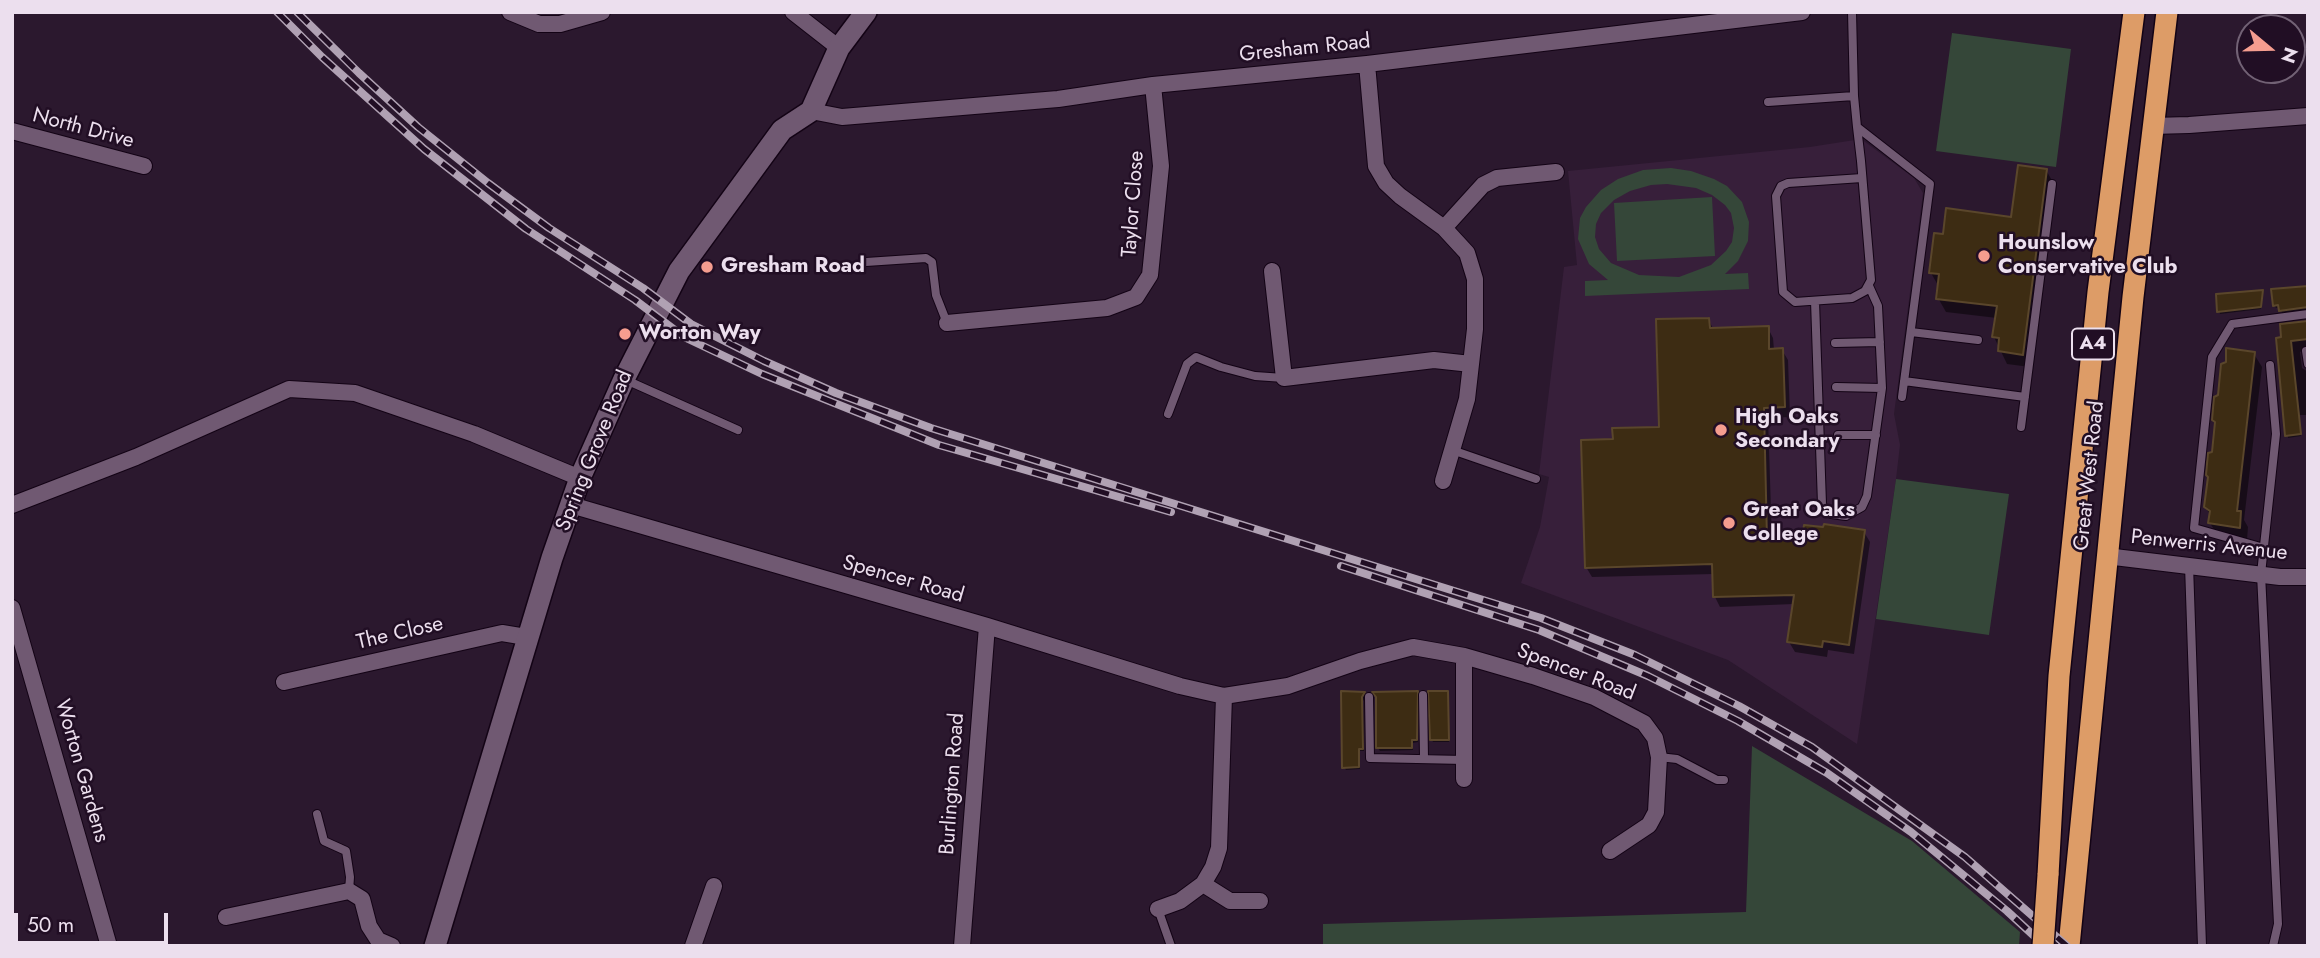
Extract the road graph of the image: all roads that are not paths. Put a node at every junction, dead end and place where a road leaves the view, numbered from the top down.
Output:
1 (510, 12) edge
2 (602, 12) edge
3 (793, 12) edge
4 (866, 12) edge
5 (1802, 12) edge
6 (1852, 12) edge
7 (2134, 12) edge
8 (2167, 12) edge
9 (839, 48) junction
10 (1367, 64) junction
11 (1153, 85) junction
12 (1854, 96) junction
13 (1769, 102) dead end
14 (811, 111) junction
15 (2308, 116) edge
16 (2152, 126) junction
17 (1857, 127) junction
18 (12, 131) edge
19 (144, 166) dead end
20 (1556, 172) dead end
21 (1862, 178) junction
22 (2052, 184) dead end
23 (1444, 228) junction
24 (866, 262) dead end
25 (1272, 271) dead end
26 (1868, 286) junction
27 (1815, 301) junction
28 (2308, 314) edge
29 (947, 323) joint
30 (1911, 332) junction
31 (1978, 340) dead end
32 (1880, 342) junction
33 (1835, 343) dead end
34 (2306, 351) edge
35 (1471, 364) junction
36 (2308, 364) edge
37 (2270, 365) dead end
38 (1284, 378) junction
39 (624, 379) junction
40 (1905, 380) junction
41 (1836, 387) dead end
42 (1882, 388) junction
43 (1902, 397) dead end
44 (2025, 397) junction
45 (1168, 414) dead end
46 (2021, 427) dead end
47 (738, 430) dead end
48 (1838, 435) dead end
49 (1875, 435) junction
50 (1452, 450) junction
51 (580, 478) junction
52 (1536, 479) dead end
53 (1443, 481) dead end
54 (12, 505) edge
55 (571, 505) junction
56 (2263, 548) junction
57 (2106, 556) junction
58 (2189, 565) junction
59 (2261, 573) junction
60 (2308, 577) edge
61 (12, 608) edge
62 (987, 626) junction
63 (526, 637) junction
64 (1464, 656) junction
65 (284, 682) dead end
66 (1423, 695) dead end
67 (1224, 696) junction
68 (1369, 698) dead end
69 (1659, 757) junction
70 (1424, 758) junction
71 (1464, 761) junction
72 (1464, 779) dead end
73 (1724, 780) dead end
74 (317, 814) dead end
75 (1610, 851) dead end
76 (1203, 884) junction
77 (714, 886) dead end
78 (349, 891) junction
79 (1260, 901) dead end
80 (1158, 909) joint
81 (226, 917) dead end
82 (109, 946) edge
83 (392, 946) edge
84 (435, 946) edge
85 (694, 946) edge
86 (962, 946) edge
87 (1171, 946) edge
88 (2043, 946) edge
89 (2069, 946) edge
90 (2202, 946) edge
91 (2273, 946) edge

1 - 2 street
3 - 9 street
4 - 9 main road
5 - 10 street, Gresham Road
6 - 12 lane
7 - 88 highway, Great West Road / A4, bridge
8 - 16 highway, Great West Road / A4
9 - 14 main road
10 - 11 street, Gresham Road
10 - 23 street
11 - 14 street, Gresham Road
11 - 29 street, Taylor Close
12 - 13 lane
12 - 17 lane
14 - 39 main road, Spring Grove Road
15 - 16 street
16 - 57 highway, Great West Road / A4
17 - 21 lane
17 - 30 lane
18 - 19 street, North Drive
20 - 23 street
21 - 26 lane
21 - 27 lane
22 - 44 lane
23 - 35 street
24 - 29 lane
25 - 38 street
26 - 27 lane
26 - 32 lane
27 - 49 lane
28 - 56 lane
30 - 31 lane
30 - 40 lane
32 - 33 lane
32 - 42 lane
34 - 36 lane
35 - 38 street
35 - 50 street
37 - 56 lane
38 - 45 lane
39 - 47 lane
39 - 51 main road, Spring Grove Road
40 - 43 lane
40 - 44 lane
41 - 42 lane
42 - 49 lane
44 - 46 lane
48 - 49 lane
50 - 52 lane
50 - 53 street
51 - 54 street
51 - 55 main road, Spring Grove Road
55 - 62 street, Spencer Road
55 - 63 main road, Spring Grove Road
56 - 59 lane
57 - 58 street, Penwerris Avenue
57 - 89 highway, Great West Road / A4
58 - 59 street, Penwerris Avenue
58 - 90 lane
59 - 60 street, Penwerris Avenue
59 - 91 lane
61 - 82 street, Worton Gardens
62 - 67 street, Spencer Road
62 - 86 street, Burlington Road
63 - 65 street, The Close
63 - 84 main road, Spring Grove Road
64 - 67 street, Spencer Road
64 - 69 street, Spencer Road
64 - 71 street
66 - 70 lane
67 - 76 street
68 - 70 lane
69 - 73 lane
69 - 75 street, Spencer Road
70 - 71 lane
71 - 72 street
74 - 78 lane
76 - 79 street
76 - 80 street
77 - 85 street
78 - 81 street
78 - 83 street
80 - 87 lane

